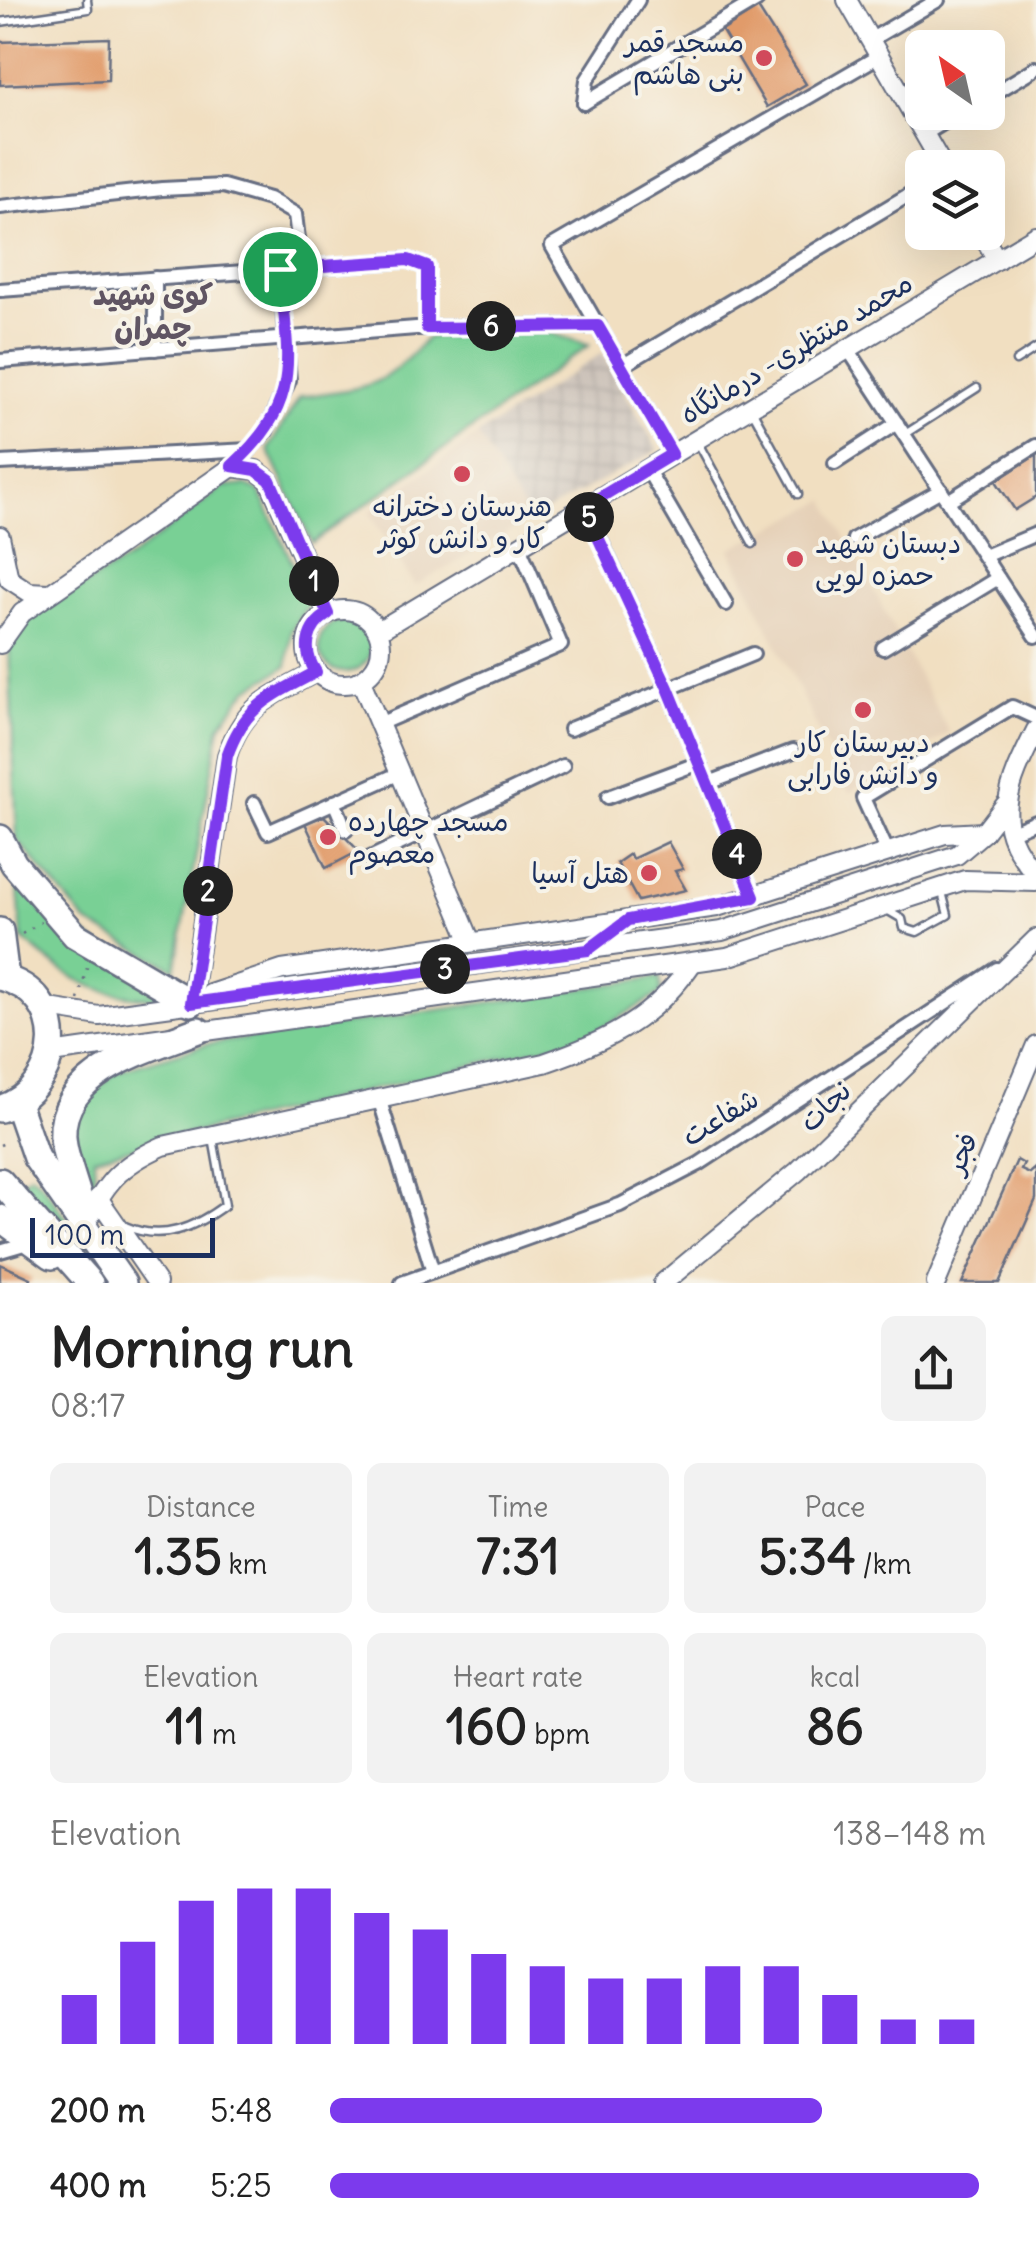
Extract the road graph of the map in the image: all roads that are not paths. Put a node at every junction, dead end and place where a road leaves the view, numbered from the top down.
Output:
1 (87, 0) edge
2 (638, 0) edge
3 (757, 0) edge
4 (846, 0) edge
5 (938, 0) edge
6 (0, 22) edge
7 (874, 48) junction
8 (1036, 68) edge
9 (1005, 87) edge
10 (931, 130) edge
11 (924, 134) junction
12 (933, 150) edge
13 (905, 197) edge
14 (0, 207) edge
15 (1033, 244) edge
16 (991, 250) edge
17 (997, 260) junction
18 (280, 269) junction
19 (155, 278) junction
20 (0, 290) edge
21 (598, 326) junction
22 (427, 328) junction
23 (286, 338) junction
24 (1036, 348) edge
25 (155, 349) junction
26 (848, 349) junction
27 (0, 361) edge
28 (1016, 361) dead end
29 (622, 366) junction
30 (976, 388) dead end
31 (750, 408) junction
32 (900, 428) junction
33 (696, 440) junction
34 (1036, 446) edge
35 (250, 450) junction
36 (672, 454) junction
37 (0, 463) edge
38 (835, 463) dead end
39 (232, 466) junction
40 (647, 469) junction
41 (798, 494) dead end
42 (944, 495) junction
43 (584, 507) junction
44 (1036, 534) edge
45 (0, 536) edge
46 (854, 539) dead end
47 (754, 544) dead end
48 (519, 546) junction
49 (984, 556) junction
50 (998, 578) junction
51 (48, 593) junction
52 (726, 604) dead end
53 (328, 614) junction
54 (378, 631) junction
55 (1036, 636) edge
56 (0, 644) edge
57 (883, 648) dead end
58 (753, 654) dead end
59 (316, 672) junction
60 (361, 681) junction
61 (668, 688) junction
62 (1036, 718) edge
63 (379, 724) junction
64 (570, 729) dead end
65 (1036, 730) edge
66 (794, 751) dead end
67 (699, 762) junction
68 (563, 766) dead end
69 (400, 773) junction
70 (708, 783) junction
71 (608, 798) dead end
72 (334, 802) junction
73 (254, 803) dead end
74 (1005, 804) junction
75 (1036, 822) edge
76 (346, 830) dead end
77 (425, 832) junction
78 (984, 832) junction
79 (1010, 832) junction
80 (0, 838) edge
81 (888, 853) junction
82 (368, 859) dead end
83 (1036, 874) edge
84 (1036, 882) edge
85 (942, 888) junction
86 (754, 897) junction
87 (884, 908) junction
88 (696, 910) junction
89 (628, 920) junction
90 (731, 928) junction
91 (1, 938) edge
92 (1036, 939) edge
93 (472, 942) junction
94 (588, 950) junction
95 (1015, 958) junction
96 (693, 962) junction
97 (3, 977) edge
98 (191, 1003) junction
99 (43, 1007) junction
100 (100, 1016) junction
101 (198, 1030) junction
102 (106, 1042) junction
103 (1036, 1044) edge
104 (52, 1052) junction
105 (378, 1098) junction
106 (9, 1106) edge
107 (212, 1132) junction
108 (36, 1158) junction
109 (3, 1185) edge
110 (0, 1218) edge
111 (98, 1224) junction
112 (34, 1241) junction
113 (0, 1251) edge
114 (432, 1272) junction
115 (87, 1283) edge
116 (123, 1283) edge
117 (157, 1283) edge
118 (402, 1283) edge
119 (663, 1283) edge
120 (936, 1283) edge

1 - 6 lane
2 - 3 street
4 - 7 main road
5 - 7 street
7 - 11 main road
7 - 21 street
8 - 9 street
10 - 11 street
11 - 12 main road
13 - 29 street
14 - 18 street
15 - 17 main road, محمد منتظری- درمانگاه
16 - 17 main road
17 - 26 main road, محمد منتظری- درمانگاه
18 - 19 street
18 - 22 street
18 - 23 street
19 - 20 street
19 - 25 street
21 - 22 street
21 - 29 street
22 - 23 street
23 - 25 street
23 - 35 street
24 - 28 lane
25 - 27 street
26 - 31 main road, محمد منتظری- درمانگاه
26 - 32 street
29 - 36 street
30 - 32 lane
31 - 33 main road, محمد منتظری- درمانگاه
31 - 41 lane
32 - 38 street
32 - 42 street
33 - 36 main road, محمد منتظری- درمانگاه
33 - 47 lane
34 - 42 street
35 - 37 street
35 - 39 street
36 - 40 main road, محمد منتظری- درمانگاه
39 - 51 main road
39 - 53 main road
40 - 43 main road, محمد منتظری- درمانگاه
40 - 52 street
42 - 46 street
42 - 49 street
43 - 48 main road, محمد منتظری- درمانگاه
43 - 61 street
44 - 49 street
45 - 51 main road
48 - 54 main road, محمد منتظری- درمانگاه
48 - 63 street
49 - 50 street
50 - 55 street
50 - 57 street
51 - 56 main road
53 - 54 main road
53 - 59 main road
54 - 60 main road
58 - 61 street
59 - 60 main road
59 - 98 main road
60 - 63 main road
61 - 64 street
61 - 67 street
62 - 81 street
63 - 69 main road
65 - 74 main road
66 - 70 street
67 - 70 street
67 - 71 street
68 - 77 street
69 - 72 street
69 - 77 main road
70 - 86 street
72 - 73 street
72 - 76 street
74 - 78 main road
74 - 79 main road
75 - 79 street
77 - 82 street
77 - 93 main road
78 - 81 main road
78 - 90 main road
79 - 83 main road
80 - 98 highway
81 - 86 main road
84 - 85 main road
85 - 87 main road
85 - 87 lane
86 - 88 main road
87 - 96 main road
88 - 89 main road
88 - 90 main road
89 - 93 main road
89 - 94 main road
90 - 94 main road
91 - 97 highway
92 - 95 main road, شفاعت
93 - 98 main road
94 - 98 main road
95 - 114 street, شفاعت
95 - 119 main road, نجات
96 - 101 main road
96 - 105 main road
97 - 99 highway
98 - 100 main road
99 - 100 main road
99 - 104 highway
100 - 102 main road
101 - 102 main road
101 - 111 highway
102 - 104 main road
103 - 120 main road, فجر
104 - 106 highway
105 - 107 main road
105 - 114 street
106 - 108 highway
107 - 111 main road
107 - 111 lane
108 - 109 highway
108 - 111 highway
109 - 115 highway
110 - 112 highway
111 - 116 highway
111 - 117 main road
112 - 113 street
112 - 115 highway
114 - 118 street, شفاعت

